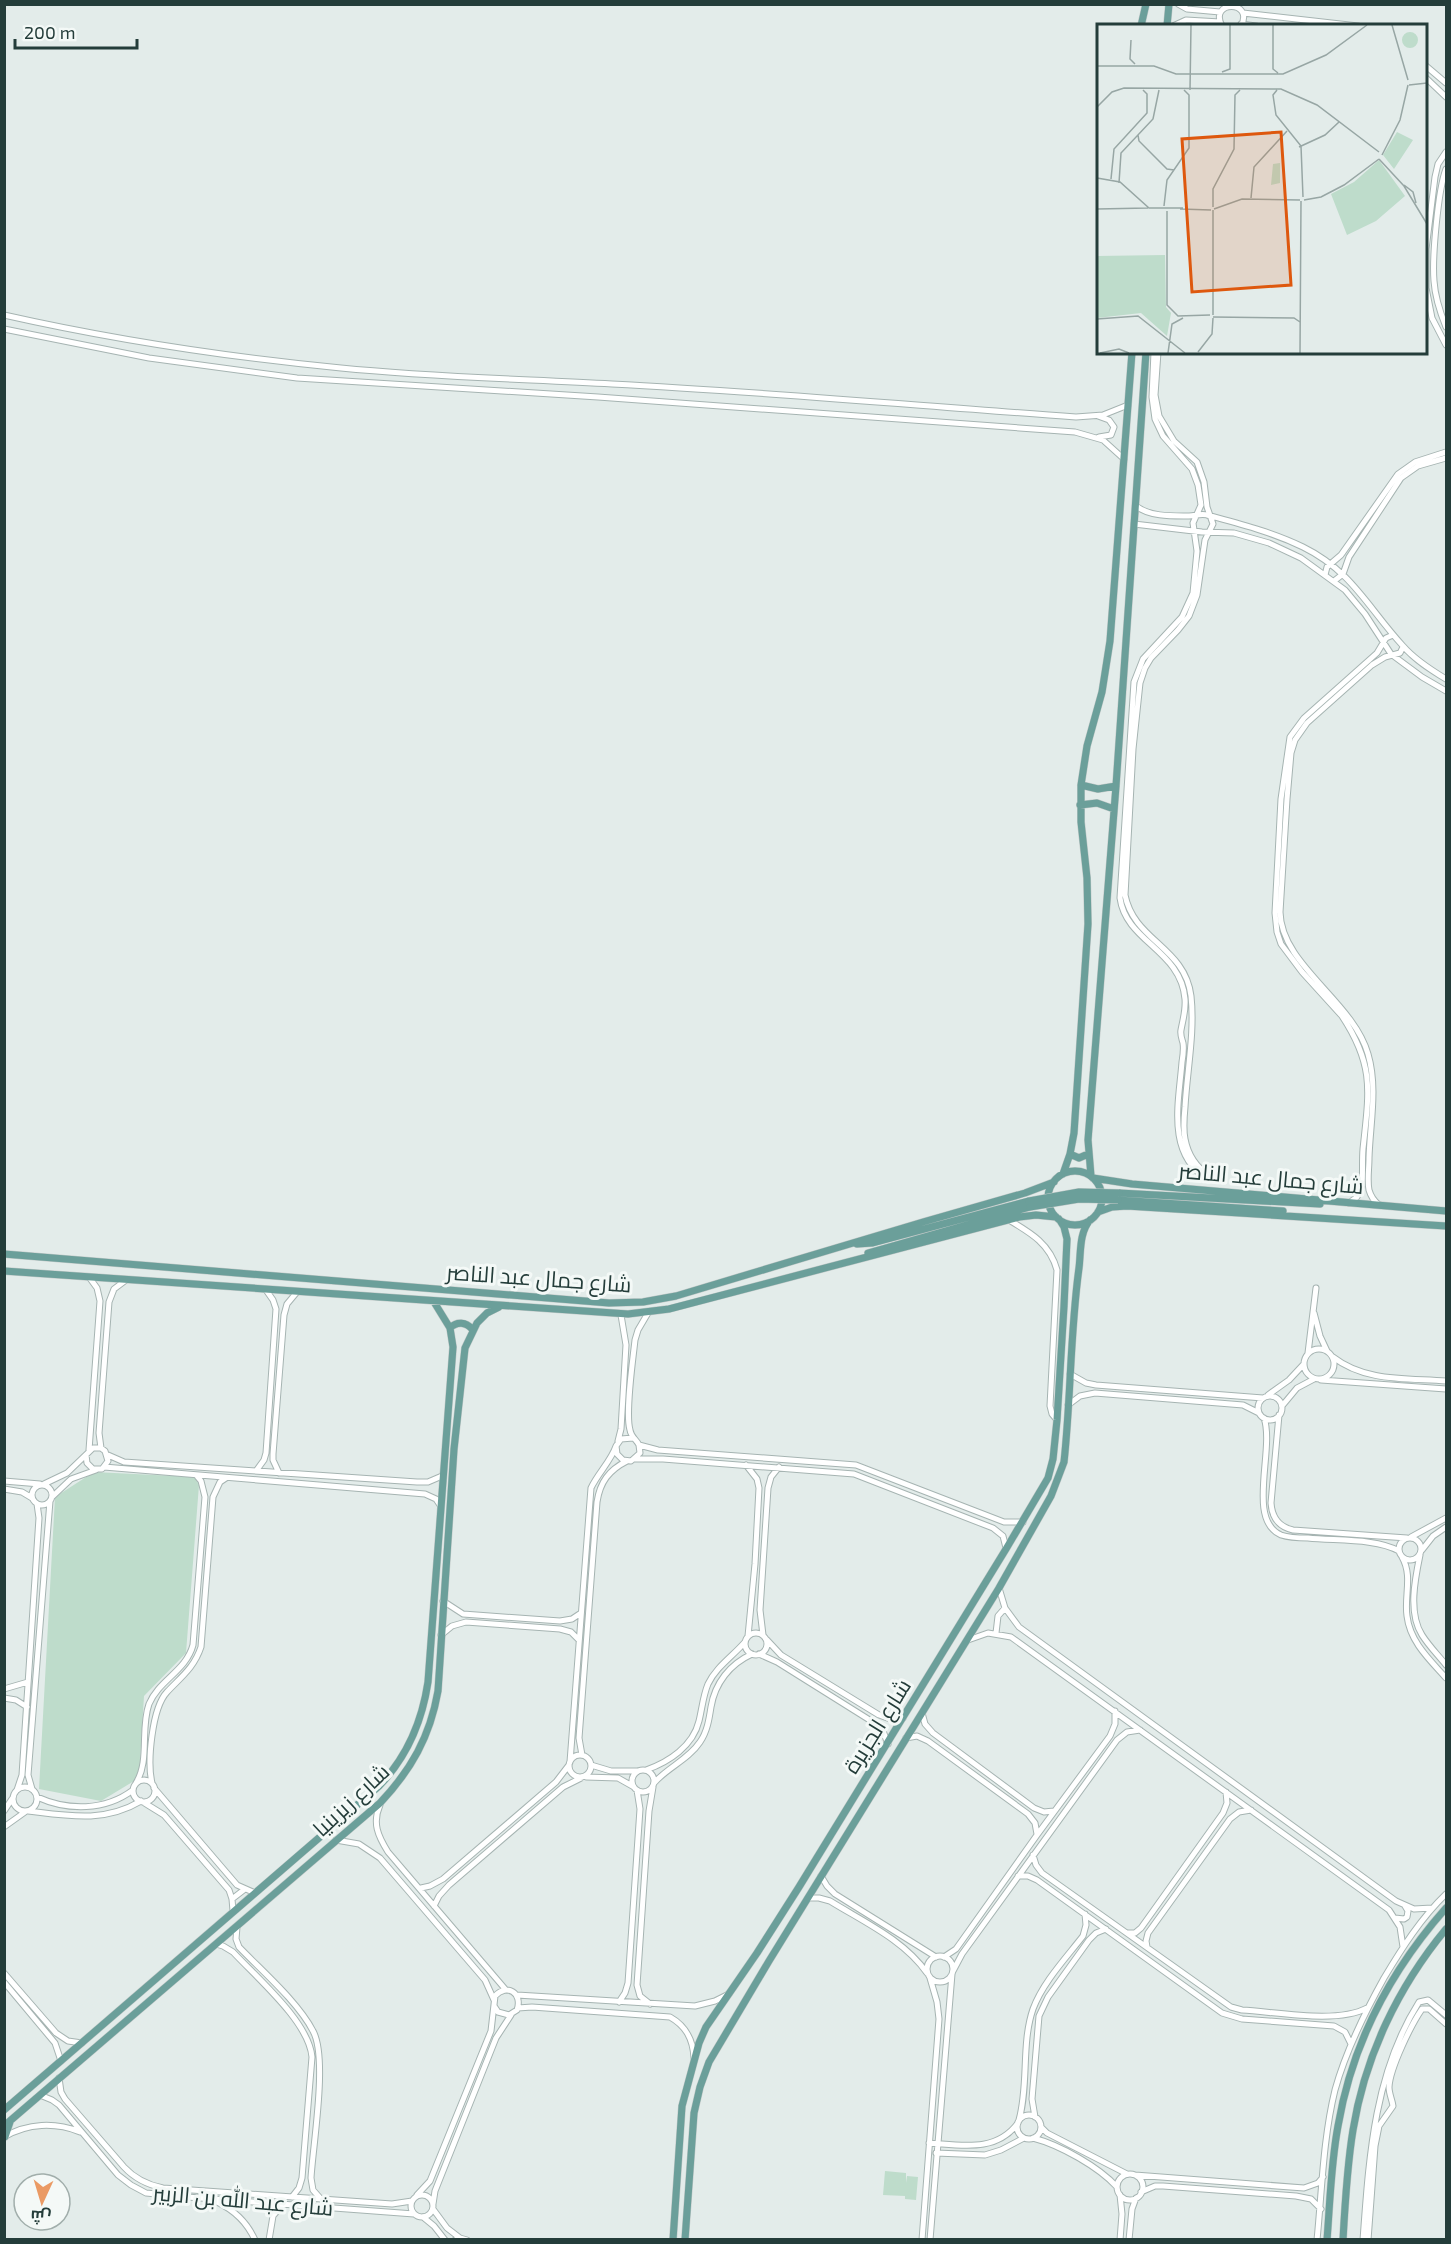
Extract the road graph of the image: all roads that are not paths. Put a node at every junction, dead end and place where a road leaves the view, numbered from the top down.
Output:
1 (1146, 4) edge
2 (1169, 4) edge
3 (1178, 4) edge
4 (1226, 6) edge
5 (1240, 9) edge
6 (1220, 12) junction
7 (1141, 24) edge
8 (1167, 24) edge
9 (1177, 24) edge
10 (1221, 24) edge
11 (1241, 24) edge
12 (1345, 24) edge
13 (1427, 68) edge
14 (1427, 80) edge
15 (1446, 83) edge
16 (1446, 97) edge
17 (1446, 152) edge
18 (1446, 169) edge
19 (1427, 241) edge
20 (1427, 297) edge
21 (4, 315) edge
22 (1446, 327) edge
23 (4, 329) edge
24 (1446, 345) edge
25 (1132, 354) edge
26 (1146, 354) edge
27 (1156, 354) edge
28 (1156, 354) edge
29 (1128, 405) junction
30 (1096, 416) junction
31 (1098, 437) junction
32 (1446, 453) edge
33 (1446, 458) edge
34 (1124, 459) junction
35 (1417, 464) junction
36 (1136, 506) junction
37 (1196, 516) junction
38 (1212, 517) junction
39 (1134, 524) junction
40 (1193, 530) junction
41 (1210, 532) junction
42 (1332, 565) junction
43 (1343, 574) junction
44 (1325, 575) junction
45 (1334, 581) junction
46 (1394, 635) junction
47 (1383, 644) junction
48 (1403, 647) junction
49 (1394, 656) junction
50 (1369, 664) junction
51 (1446, 679) edge
52 (1446, 692) edge
53 (1081, 785) junction
54 (1116, 786) junction
55 (1080, 805) junction
56 (1114, 809) junction
57 (1070, 1154) junction
58 (1088, 1154) junction
59 (1063, 1174) junction
60 (1092, 1177) junction
61 (1365, 1181) junction
62 (1054, 1182) junction
63 (1118, 1183) junction
64 (1025, 1193) junction
65 (1118, 1200) junction
66 (1331, 1202) junction
67 (1349, 1203) junction
68 (1380, 1206) junction
69 (1030, 1208) junction
70 (1446, 1211) edge
71 (1098, 1212) junction
72 (1058, 1218) junction
73 (1009, 1220) junction
74 (1090, 1220) junction
75 (1446, 1226) edge
76 (1082, 1238) junction
77 (1067, 1239) junction
78 (850, 1244) junction
79 (4, 1255) edge
80 (858, 1258) junction
81 (4, 1271) edge
82 (89, 1277) junction
83 (126, 1280) junction
84 (1316, 1288) dead end
85 (266, 1290) junction
86 (297, 1292) junction
87 (100, 1301) junction
88 (108, 1302) junction
89 (434, 1302) junction
90 (275, 1304) junction
91 (287, 1304) junction
92 (1060, 1306) junction
93 (499, 1307) junction
94 (1314, 1312) junction
95 (648, 1313) junction
96 (621, 1315) junction
97 (450, 1328) junction
98 (472, 1329) junction
99 (624, 1329) junction
100 (638, 1330) junction
101 (1327, 1351) junction
102 (1308, 1353) junction
103 (1333, 1357) junction
104 (1303, 1365) junction
105 (1070, 1374) junction
106 (1314, 1379) junction
107 (1321, 1380) junction
108 (1446, 1381) edge
109 (1446, 1389) edge
110 (1265, 1397) junction
111 (1068, 1405) junction
112 (1282, 1408) junction
113 (1259, 1413) junction
114 (1279, 1415) junction
115 (1264, 1418) junction
116 (1057, 1420) junction
117 (633, 1438) junction
118 (617, 1444) junction
119 (639, 1445) junction
120 (101, 1448) junction
121 (1054, 1448) junction
122 (1066, 1449) junction
123 (87, 1453) junction
124 (108, 1455) junction
125 (635, 1459) junction
126 (1053, 1459) junction
127 (117, 1461) junction
128 (627, 1461) junction
129 (263, 1462) junction
130 (1064, 1462) junction
131 (274, 1464) junction
132 (746, 1465) junction
133 (104, 1467) junction
134 (779, 1467) junction
135 (116, 1468) junction
136 (96, 1470) junction
137 (256, 1471) junction
138 (279, 1473) junction
139 (196, 1475) junction
140 (442, 1476) junction
141 (226, 1478) junction
142 (4, 1481) edge
143 (417, 1482) junction
144 (43, 1484) junction
145 (759, 1488) junction
146 (768, 1488) junction
147 (4, 1490) edge
148 (416, 1493) junction
149 (32, 1498) junction
150 (51, 1499) junction
151 (37, 1504) junction
152 (440, 1505) junction
153 (1446, 1518) edge
154 (1004, 1522) junction
155 (1023, 1522) junction
156 (1446, 1527) edge
157 (1000, 1532) junction
158 (202, 1538) junction
159 (210, 1538) junction
160 (1409, 1538) junction
161 (1006, 1549) junction
162 (1399, 1551) junction
163 (436, 1552) junction
164 (448, 1552) junction
165 (1421, 1553) junction
166 (1402, 1557) junction
167 (999, 1588) junction
168 (443, 1601) junction
169 (1005, 1608) junction
170 (196, 1612) junction
171 (205, 1613) junction
172 (581, 1613) junction
173 (1400, 1618) dead end
174 (1407, 1618) junction
175 (996, 1633) junction
176 (441, 1635) junction
177 (765, 1638) junction
178 (746, 1639) junction
179 (579, 1640) junction
180 (966, 1640) junction
181 (1428, 1644) junction
182 (1422, 1650) junction
183 (752, 1654) junction
184 (759, 1654) junction
185 (1446, 1665) edge
186 (718, 1669) junction
187 (724, 1675) junction
188 (1446, 1678) edge
189 (28, 1682) junction
190 (4, 1689) edge
191 (4, 1698) edge
192 (27, 1707) junction
193 (1115, 1711) junction
194 (922, 1713) junction
195 (903, 1718) junction
196 (1140, 1730) junction
197 (906, 1738) junction
198 (888, 1744) junction
199 (408, 1748) junction
200 (1186, 1748) junction
201 (418, 1754) junction
202 (582, 1755) junction
203 (1178, 1757) junction
204 (402, 1758) junction
205 (570, 1764) junction
206 (411, 1765) junction
207 (591, 1765) junction
208 (646, 1770) junction
209 (637, 1771) junction
210 (583, 1777) junction
211 (136, 1783) junction
212 (654, 1785) junction
213 (153, 1786) junction
214 (636, 1788) junction
215 (32, 1789) junction
216 (18, 1790) junction
217 (133, 1790) junction
218 (1226, 1792) junction
219 (13, 1797) junction
220 (37, 1797) junction
221 (142, 1801) junction
222 (851, 1802) junction
223 (380, 1803) junction
224 (862, 1810) junction
225 (1251, 1810) junction
226 (4, 1811) edge
227 (27, 1811) junction
228 (1054, 1811) junction
229 (843, 1815) junction
230 (854, 1822) junction
231 (4, 1827) edge
232 (1036, 1835) junction
233 (336, 1840) junction
234 (388, 1852) junction
235 (1034, 1855) junction
236 (380, 1858) junction
237 (821, 1876) junction
238 (1018, 1876) junction
239 (421, 1888) junction
240 (245, 1889) junction
241 (255, 1893) junction
242 (1446, 1894) edge
243 (808, 1898) junction
244 (232, 1899) junction
245 (434, 1906) junction
246 (1405, 1906) junction
247 (1432, 1908) junction
248 (1446, 1908) edge
249 (233, 1911) junction
250 (1085, 1914) junction
251 (1395, 1918) junction
252 (237, 1926) junction
253 (1106, 1929) junction
254 (1446, 1929) edge
255 (1127, 1933) junction
256 (216, 1944) junction
257 (1403, 1947) junction
258 (1148, 1948) junction
259 (936, 1957) junction
260 (944, 1957) junction
261 (952, 1972) junction
262 (4, 1973) edge
263 (928, 1975) junction
264 (629, 1978) junction
265 (637, 1978) junction
266 (4, 1982) edge
267 (506, 1990) junction
268 (730, 1993) junction
269 (517, 1995) junction
270 (1379, 1995) junction
271 (619, 2002) junction
272 (494, 2003) junction
273 (650, 2004) junction
274 (660, 2004) junction
275 (518, 2008) junction
276 (1367, 2008) junction
277 (117, 2013) junction
278 (513, 2014) junction
279 (659, 2015) junction
280 (1446, 2015) edge
281 (107, 2021) junction
282 (126, 2021) junction
283 (493, 2022) junction
284 (1446, 2024) edge
285 (502, 2026) junction
286 (115, 2031) junction
287 (82, 2043) junction
288 (1350, 2044) junction
289 (694, 2060) junction
290 (61, 2061) junction
291 (59, 2078) junction
292 (310, 2089) junction
293 (318, 2090) junction
294 (40, 2095) junction
295 (72, 2108) junction
296 (4, 2110) edge
297 (66, 2113) junction
298 (1035, 2117) junction
299 (1018, 2122) junction
300 (7, 2124) edge
301 (1041, 2127) junction
302 (679, 2132) junction
303 (692, 2132) junction
304 (83, 2133) junction
305 (5, 2137) edge
306 (1024, 2138) junction
307 (1033, 2138) junction
308 (678, 2141) junction
309 (692, 2142) junction
310 (929, 2143) junction
311 (938, 2143) junction
312 (928, 2153) junction
313 (937, 2153) junction
314 (1127, 2174) junction
315 (1136, 2175) junction
316 (1323, 2177) junction
317 (427, 2185) junction
318 (1117, 2187) junction
319 (435, 2189) junction
320 (187, 2190) junction
321 (1141, 2192) junction
322 (417, 2195) junction
323 (1120, 2195) junction
324 (187, 2197) junction
325 (292, 2197) junction
326 (1136, 2198) junction
327 (210, 2199) junction
328 (321, 2199) junction
329 (412, 2201) junction
330 (1368, 2202) junction
331 (399, 2203) junction
332 (283, 2204) junction
333 (433, 2206) junction
334 (1321, 2210) junction
335 (400, 2213) junction
336 (414, 2214) junction
337 (423, 2217) junction
338 (1319, 2224) junction
339 (1328, 2225) junction
340 (458, 2239) edge
341 (255, 2240) edge
342 (269, 2240) edge
343 (445, 2240) edge
344 (467, 2240) edge
345 (673, 2240) edge
346 (685, 2240) edge
347 (922, 2240) edge
348 (930, 2240) edge
349 (1120, 2240) edge
350 (1129, 2240) edge
351 (1317, 2240) edge
352 (1327, 2240) edge
353 (1343, 2240) edge
354 (1365, 2240) edge

1 - 7 main road
2 - 8 main road
3 - 6 street
4 - 5 street
4 - 6 street
5 - 11 street
5 - 12 street
6 - 10 street
9 - 10 street
13 - 15 street
14 - 16 street
17 - 19 street
18 - 22 street
20 - 24 street
21 - 30 street
23 - 31 street
25 - 29 main road
26 - 36 main road
27 - 37 street
28 - 38 street
29 - 30 street
29 - 34 main road
30 - 31 street
31 - 34 street
32 - 35 street
33 - 35 street
34 - 53 main road
35 - 42 street
35 - 43 street
36 - 37 street
36 - 39 main road
37 - 38 street
37 - 40 street
38 - 41 street
38 - 42 street
39 - 40 street
39 - 54 main road
40 - 41 street
40 - 41 street
41 - 44 street
42 - 43 street
42 - 44 street
43 - 45 street
43 - 46 street
44 - 45 street
45 - 47 street
46 - 47 street
46 - 48 street
47 - 49 street
47 - 50 street
48 - 49 street
48 - 51 street
49 - 50 street
49 - 52 street
50 - 61 street
53 - 54 main road
53 - 55 main road
54 - 56 main road
55 - 56 main road
55 - 57 main road
56 - 58 main road
57 - 58 main road
57 - 59 main road
58 - 60 main road
59 - 60 main road
59 - 62 main road
60 - 63 main road, شارع جمال عبد الناصر
60 - 71 main road
61 - 67 street
61 - 68 street
62 - 64 main road, شارع جمال عبد الناصر
62 - 72 main road
63 - 65 main road
63 - 66 main road, شارع جمال عبد الناصر
64 - 69 main road
64 - 78 main road, شارع جمال عبد الناصر
65 - 66 main road
65 - 69 main road, bridge
65 - 71 main road
65 - 75 main road, شارع جمال عبد الناصر
66 - 67 main road, شارع جمال عبد الناصر
67 - 68 main road, شارع جمال عبد الناصر
68 - 70 main road, شارع جمال عبد الناصر
69 - 72 main road, شارع جمال عبد الناصر
69 - 73 main road, شارع جمال عبد الناصر
69 - 78 main road
69 - 80 main road
71 - 74 main road
72 - 74 main road
72 - 77 main road, شارع الجزيرة
73 - 80 main road, شارع جمال عبد الناصر
73 - 92 street
74 - 76 main road, شارع الجزيرة
76 - 77 main road
76 - 105 main road, شارع الجزيرة
77 - 92 main road, شارع الجزيرة
78 - 79 main road, شارع جمال عبد الناصر
80 - 95 main road, شارع جمال عبد الناصر
81 - 82 main road, شارع جمال عبد الناصر
82 - 83 main road, شارع جمال عبد الناصر
82 - 87 street
83 - 85 main road, شارع جمال عبد الناصر
83 - 88 street
84 - 94 street
85 - 86 main road, شارع جمال عبد الناصر
85 - 90 street
86 - 89 main road, شارع جمال عبد الناصر
86 - 91 street
87 - 88 street
87 - 123 street
88 - 120 street
89 - 93 main road, شارع جمال عبد الناصر
89 - 97 main road, شارع زيزينيا
90 - 91 street
90 - 129 street
91 - 131 street
92 - 116 main road, شارع الجزيرة
92 - 116 street
93 - 96 main road, شارع جمال عبد الناصر
93 - 98 main road
94 - 101 street
94 - 102 street
95 - 96 main road, شارع جمال عبد الناصر
95 - 100 street
96 - 99 street
97 - 98 main road
97 - 140 main road, شارع زيزينيا
98 - 164 main road, شارع زيزينيا
99 - 100 street
99 - 118 street
100 - 117 street
101 - 102 street
101 - 103 street
102 - 104 street
103 - 107 street
103 - 108 street
104 - 106 street
104 - 110 street
105 - 110 street
105 - 111 main road, شارع الجزيرة
106 - 107 street
106 - 112 street
107 - 109 street
110 - 112 street
110 - 113 street
111 - 113 street
111 - 122 main road, شارع الجزيرة
112 - 114 street
113 - 115 street
114 - 115 street
114 - 160 street
115 - 162 street
116 - 121 main road, شارع الجزيرة
117 - 118 street
117 - 119 street
118 - 128 street
118 - 172 street
119 - 125 street
119 - 154 street
120 - 123 street
120 - 124 street
121 - 122 main road
121 - 126 main road, شارع الجزيرة
122 - 130 main road, شارع الجزيرة
123 - 136 street
123 - 144 street
124 - 127 street
124 - 133 street
125 - 128 street
125 - 132 street
126 - 130 main road
126 - 155 main road, شارع الجزيرة
127 - 135 street
127 - 137 street
128 - 202 street
129 - 131 street
129 - 137 street
130 - 167 main road, شارع الجزيرة
131 - 138 street
132 - 134 street
132 - 145 street
133 - 135 street
133 - 136 street
134 - 146 street
134 - 157 street
135 - 139 street
136 - 150 street
137 - 138 street
138 - 143 street
139 - 141 street
139 - 158 street
140 - 143 street
140 - 152 main road, شارع زيزينيا
141 - 148 street
141 - 159 street
142 - 144 street
143 - 148 street
144 - 149 street
144 - 150 street
145 - 146 street
145 - 178 street
146 - 177 street
147 - 149 street
148 - 152 street
149 - 151 street
150 - 151 street
150 - 215 street
151 - 189 street
152 - 163 main road, شارع زيزينيا
153 - 160 street
154 - 155 street
154 - 157 street
155 - 161 main road, شارع الجزيرة
156 - 165 street
157 - 161 street
158 - 159 street
158 - 170 street
159 - 171 street
160 - 162 street
160 - 165 street
161 - 195 main road, شارع الجزيرة
162 - 166 street
163 - 164 main road
163 - 199 main road, شارع زيزينيا
164 - 168 main road, شارع زيزينيا
165 - 166 street
165 - 181 street
166 - 174 street
167 - 169 street
167 - 180 main road, شارع الجزيرة
168 - 172 street
168 - 176 main road, شارع زيزينيا
169 - 175 street
169 - 200 street
170 - 171 street
170 - 211 street
171 - 213 street
172 - 179 street
173 - 174 street
174 - 182 street
175 - 180 street
175 - 193 street
176 - 179 street
176 - 201 main road, شارع زيزينيا
177 - 178 street
177 - 184 street
177 - 195 street
178 - 183 street
178 - 186 street
179 - 205 street
180 - 194 main road, شارع الجزيرة
181 - 182 street
181 - 185 street
182 - 188 street
183 - 184 street
183 - 187 street
184 - 198 street
186 - 187 street
186 - 208 street
187 - 212 street
189 - 190 street
189 - 192 street
191 - 192 street
192 - 216 street
193 - 196 street
193 - 228 street
194 - 197 main road, شارع الجزيرة
194 - 228 street
195 - 198 main road, شارع الجزيرة
196 - 203 street
196 - 235 street
197 - 224 main road, شارع الجزيرة
197 - 232 street
198 - 222 main road, شارع الجزيرة
199 - 201 main road
199 - 204 main road, شارع زيزينيا
200 - 203 street
200 - 246 street
201 - 206 main road, شارع زيزينيا
202 - 205 street
202 - 207 street
203 - 218 street
204 - 206 main road
204 - 241 main road, شارع زيزينيا
205 - 210 street
205 - 239 street
206 - 223 main road, شارع زيزينيا
207 - 209 street
207 - 210 street
208 - 209 street
208 - 212 street
209 - 214 street
210 - 214 street
210 - 245 street
211 - 213 street
211 - 217 street
212 - 214 street
212 - 265 street
213 - 221 street
213 - 240 street
214 - 264 street
215 - 216 street
215 - 220 street
216 - 219 street
217 - 220 street
217 - 221 street
218 - 225 street
218 - 255 street
219 - 226 street
219 - 227 street
220 - 227 street
221 - 227 street
221 - 244 street
222 - 224 main road
222 - 229 main road, شارع الجزيرة
223 - 233 main road, شارع زيزينيا
223 - 234 street
224 - 230 main road, شارع الجزيرة
225 - 251 street
225 - 258 street
227 - 231 street
228 - 232 street
229 - 230 main road
229 - 268 main road, شارع الجزيرة
230 - 237 main road, شارع الجزيرة
232 - 260 street
233 - 236 street
233 - 252 main road, شارع زيزينيا
234 - 236 street
234 - 239 street
235 - 238 street
235 - 255 street
236 - 272 street
237 - 243 main road, شارع الجزيرة
237 - 259 street
238 - 250 street
238 - 261 street
239 - 245 street
240 - 241 street
240 - 244 street
241 - 249 main road, شارع زيزينيا
242 - 247 street
243 - 263 street
243 - 303 main road, شارع الجزيرة
244 - 249 street
245 - 267 street
246 - 247 street
246 - 251 street
247 - 257 street
248 - 270 main road
249 - 277 main road, شارع زيزينيا
250 - 253 street
250 - 299 street
251 - 257 street
252 - 256 main road, شارع زيزينيا
252 - 293 street
253 - 288 street
253 - 298 street
254 - 353 main road
255 - 258 street
256 - 282 main road, شارع زيزينيا
256 - 292 street
257 - 270 street
258 - 276 street
259 - 260 street
259 - 263 street
260 - 261 street
261 - 263 street
261 - 311 street
262 - 287 street
263 - 310 street
264 - 265 street
264 - 271 street
265 - 273 street
266 - 290 street
267 - 269 street
267 - 272 street
268 - 274 street
268 - 289 main road, شارع الجزيرة
269 - 271 street
269 - 275 street
270 - 276 street
270 - 339 main road
271 - 273 street
272 - 278 street
272 - 283 street
273 - 274 street
274 - 279 street
275 - 278 street
275 - 279 street
276 - 288 street
277 - 281 main road, شارع زيزينيا
277 - 282 main road
278 - 285 street
279 - 289 street
280 - 330 street
281 - 286 main road
281 - 287 main road, شارع زيزينيا
282 - 286 main road, شارع زيزينيا
283 - 285 street
283 - 317 street
284 - 330 street
285 - 319 street
286 - 291 main road, شارع زيزينيا
287 - 290 main road, شارع زيزينيا
288 - 316 street
289 - 302 main road, شارع الجزيرة
290 - 296 main road, شارع زيزينيا
291 - 294 main road, شارع زيزينيا
291 - 295 street, شارع عبد الله بن الزبير
292 - 293 street
292 - 325 street
293 - 328 street
294 - 297 street, شارع عبد الله بن الزبير
294 - 300 main road, شارع زيزينيا
295 - 297 street
295 - 320 street, شارع عبد الله بن الزبير
297 - 304 street, شارع عبد الله بن الزبير
298 - 299 street
298 - 301 street
299 - 306 street
299 - 311 street
300 - 305 main road
301 - 307 street
301 - 314 street
302 - 303 main road
302 - 308 main road, شارع الجزيرة
303 - 309 main road, شارع الجزيرة
304 - 305 street
304 - 324 street, شارع عبد الله بن الزبير
306 - 307 street
306 - 313 street
307 - 318 street
308 - 309 main road
308 - 345 main road, شارع الجزيرة
309 - 346 main road, شارع الجزيرة
310 - 311 street
310 - 312 street
311 - 313 street
312 - 313 street
312 - 347 street
313 - 348 street
314 - 315 street
314 - 318 street
315 - 316 street
315 - 321 street
316 - 334 street
317 - 319 street
317 - 322 street
318 - 323 street
319 - 333 street
320 - 324 street
320 - 325 street, شارع عبد الله بن الزبير
321 - 326 street
321 - 334 street
322 - 329 street
322 - 333 street
323 - 326 street
323 - 349 street
324 - 327 street, شارع عبد الله بن الزبير
325 - 328 street, شارع عبد الله بن الزبير
326 - 350 street
327 - 332 street, شارع عبد الله بن الزبير
327 - 341 street
328 - 331 street, شارع عبد الله بن الزبير
329 - 331 street, شارع عبد الله بن الزبير
329 - 336 street
330 - 354 street
331 - 335 street
332 - 335 street, شارع عبد الله بن الزبير
332 - 342 street
333 - 337 street
333 - 340 street
334 - 338 street
335 - 336 street, شارع عبد الله بن الزبير
336 - 337 street
337 - 343 street
338 - 339 main road
338 - 351 street
339 - 352 main road
340 - 344 street

